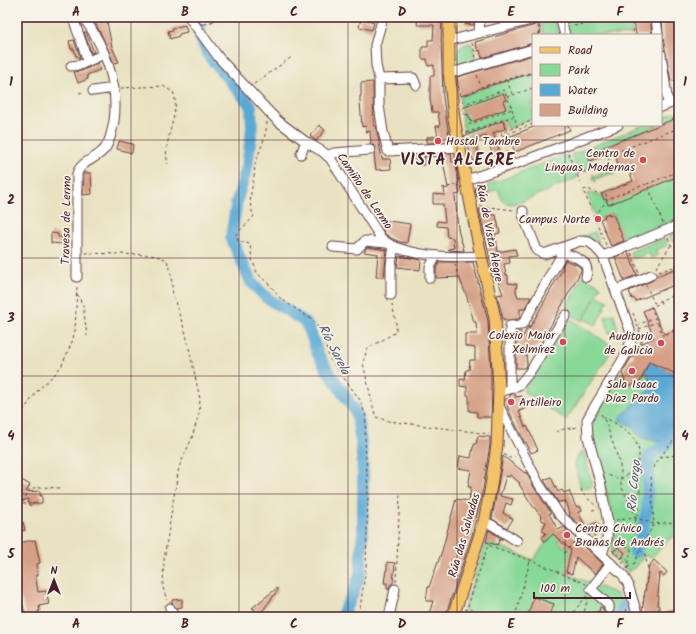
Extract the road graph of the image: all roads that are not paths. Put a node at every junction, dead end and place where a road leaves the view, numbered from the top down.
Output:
1 (73, 17) edge
2 (83, 17) edge
3 (383, 17) edge
4 (449, 17) edge
5 (480, 17) edge
6 (560, 17) edge
7 (656, 17) edge
8 (540, 19) edge
9 (191, 21) edge
10 (479, 33) junction
11 (565, 34) edge
12 (658, 34) edge
13 (448, 41) junction
14 (532, 49) edge
15 (104, 54) junction
16 (87, 61) junction
17 (71, 66) dead end
18 (662, 67) edge
19 (449, 72) junction
20 (379, 79) junction
21 (416, 85) dead end
22 (114, 86) junction
23 (93, 91) dead end
24 (679, 100) edge
25 (665, 106) edge
26 (592, 126) edge
27 (615, 126) edge
28 (594, 134) junction
29 (308, 142) junction
30 (460, 147) junction
31 (370, 150) dead end
32 (301, 154) dead end
33 (327, 156) junction
34 (463, 182) junction
35 (523, 211) road end
36 (679, 226) edge
37 (384, 244) junction
38 (333, 247) dead end
39 (606, 253) junction
40 (436, 256) junction
41 (481, 256) junction
42 (77, 277) road end
43 (586, 277) dead end
44 (430, 278) dead end
45 (645, 278) road end
46 (617, 290) junction
47 (391, 295) road end
48 (566, 315) dead end
49 (496, 326) junction
50 (510, 326) junction
51 (510, 389) junction
52 (499, 392) junction
53 (499, 406) junction
54 (497, 435) joint
55 (484, 522) junction
56 (517, 541) dead end
57 (600, 552) junction
58 (616, 564) junction
59 (395, 589) road end
60 (170, 608) road end
61 (609, 609) dead end
62 (17, 611) edge
63 (18, 617) edge
64 (174, 617) edge
65 (389, 617) edge
66 (453, 617) edge
67 (638, 617) edge

1 - 16 street
2 - 15 street, Travesa de Lermo
3 - 20 street
4 - 13 main road, Rúa de Vista Alegre
5 - 10 street
6 - 11 street
7 - 12 street
8 - 10 street
9 - 29 street, Camiño de Lermo
10 - 13 street
13 - 19 main road, Rúa de Vista Alegre
14 - 19 street
15 - 16 street
15 - 22 street, Travesa de Lermo
16 - 17 street
18 - 25 street
19 - 30 main road, Rúa de Vista Alegre
20 - 21 street
20 - 30 street
22 - 23 street
22 - 42 street, Travesa de Lermo
24 - 25 street
26 - 28 street
27 - 28 street
28 - 34 street
29 - 32 street
29 - 33 street, Camiño de Lermo
30 - 34 main road, Rúa de Vista Alegre
31 - 33 street
33 - 37 street, Camiño de Lermo
34 - 41 main road, Rúa de Vista Alegre
35 - 39 street
36 - 39 street
37 - 38 street
37 - 40 street, Camiño de Lermo
37 - 47 street
39 - 46 street
40 - 41 street, Camiño de Lermo
40 - 44 street
41 - 49 main road, Rúa de Vista Alegre
43 - 50 street
45 - 46 street
46 - 57 street
48 - 51 street
49 - 50 street
49 - 52 main road, Rúa de Vista Alegre
50 - 51 street
51 - 52 street
52 - 53 main road, Rúa de Vista Alegre
53 - 54 main road, Rúa de Vista Alegre
53 - 57 street, Rúa de Vista Alegre
54 - 55 main road, Rúa das Salvadas
55 - 56 street
55 - 66 main road, Rúa das Salvadas
57 - 58 street, Rúa de Vista Alegre
58 - 61 street
58 - 67 street, Rúa de Vista Alegre
59 - 65 street
60 - 64 street
62 - 63 street

